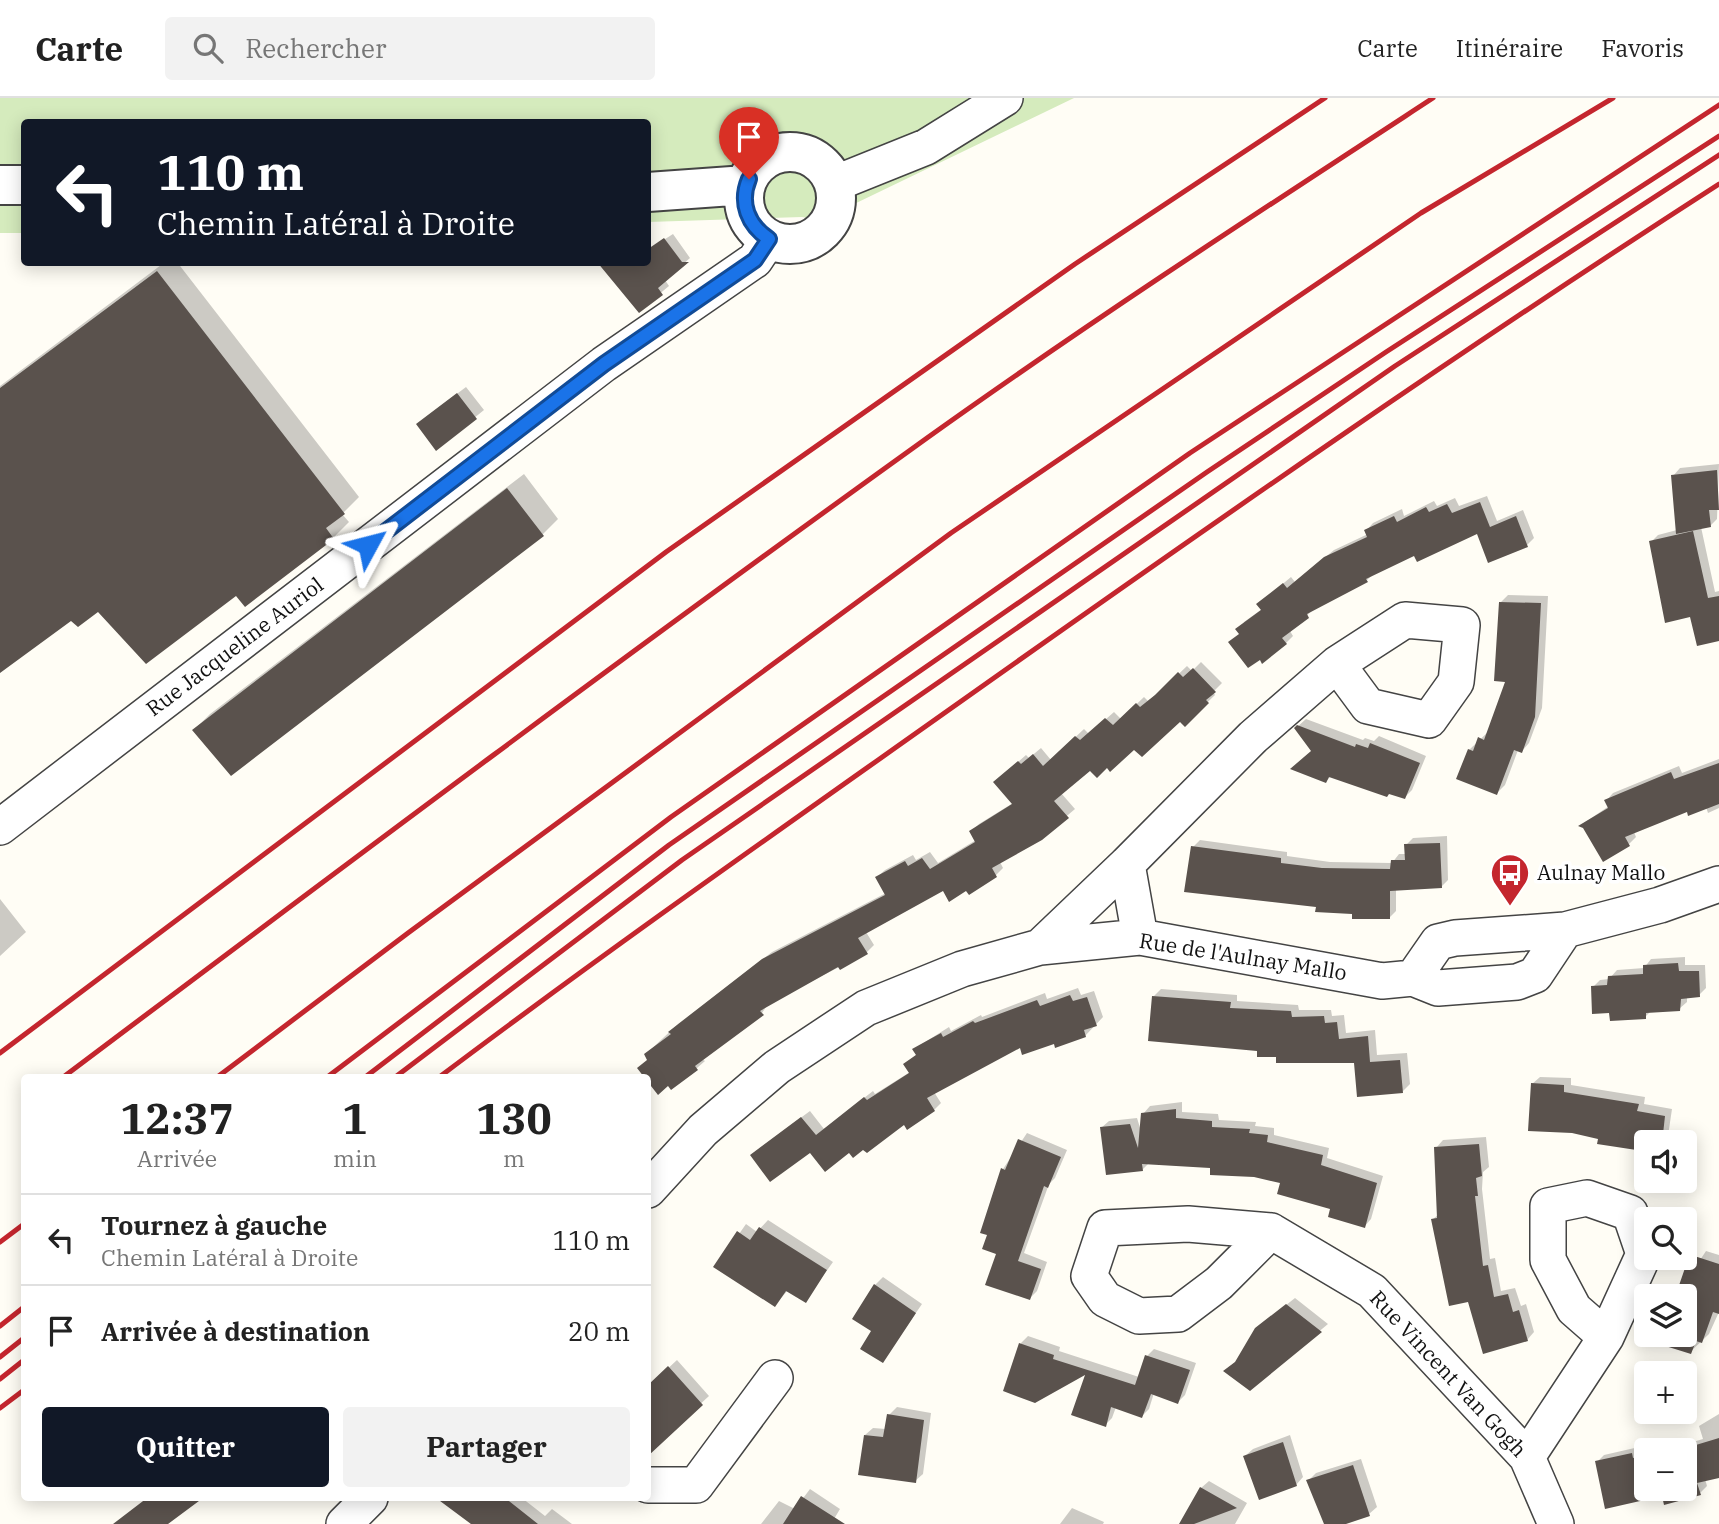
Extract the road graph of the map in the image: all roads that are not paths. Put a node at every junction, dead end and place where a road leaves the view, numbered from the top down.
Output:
1 (1004, 98) edge
2 (834, 184) junction
3 (0, 185) edge
4 (21, 185) edge
5 (746, 186) junction
6 (651, 192) edge
7 (769, 239) junction
8 (1338, 664) dead end
9 (0, 827) edge
10 (1127, 864) junction
11 (1719, 884) edge
12 (1565, 930) junction
13 (1140, 937) junction
14 (1040, 947) junction
15 (1413, 978) junction
16 (651, 1187) edge
17 (1271, 1231) junction
18 (1606, 1337) dead end
19 (775, 1377) dead end
20 (1527, 1457) junction
21 (651, 1485) edge
22 (367, 1501) edge
23 (344, 1524) edge
24 (1556, 1524) edge

1 - 2 street
2 - 5 street
2 - 7 street
3 - 4 street
5 - 6 street
5 - 7 street
7 - 9 street, Rue Jacqueline Auriol
8 - 10 street
10 - 13 street
10 - 14 street
11 - 12 street
12 - 15 street
12 - 15 street, Rue de l'Aulnay Mallo
13 - 14 street, Rue de l'Aulnay Mallo
13 - 15 street, Rue de l'Aulnay Mallo
14 - 16 street, Rue de l'Aulnay Mallo
17 - 17 street, Rue Vincent Van Gogh
17 - 20 street, Rue Vincent Van Gogh
18 - 20 street
19 - 21 street
20 - 24 street, Rue Vincent Van Gogh
22 - 23 street

